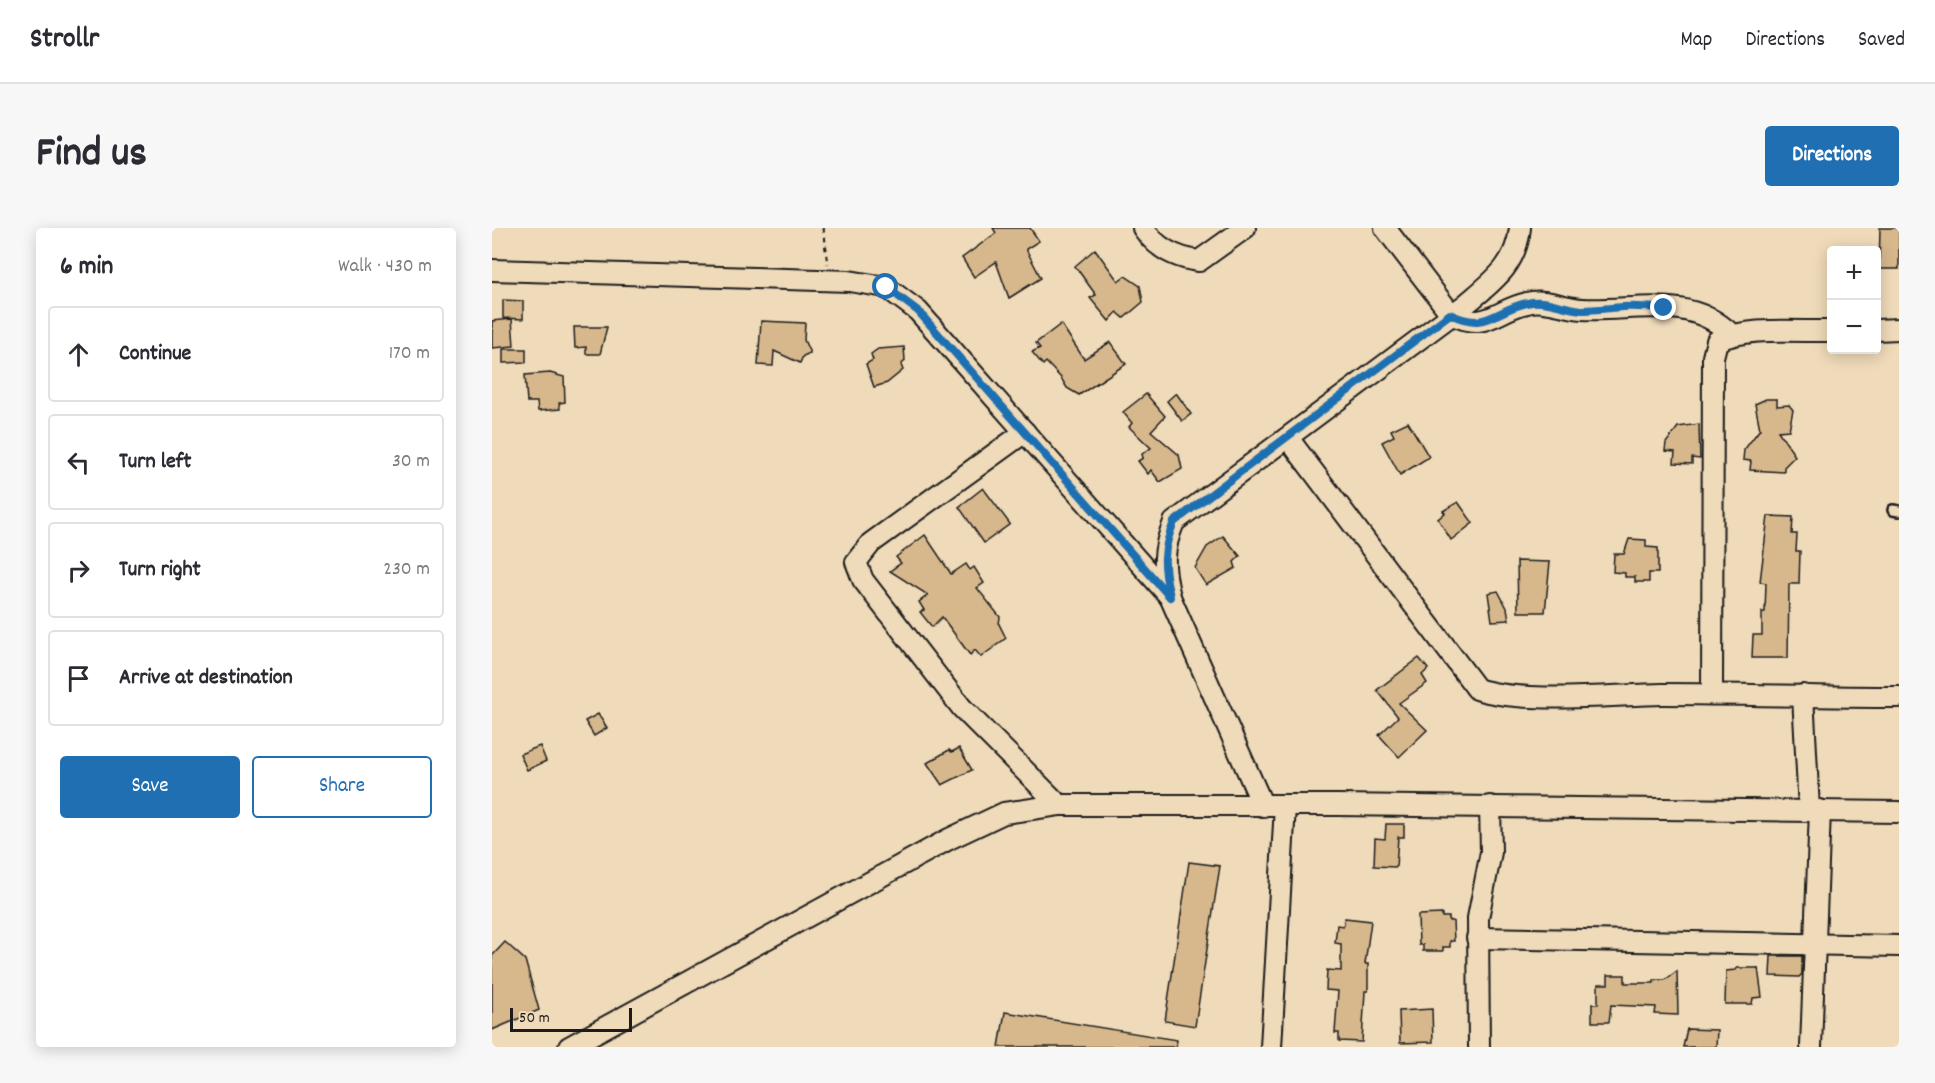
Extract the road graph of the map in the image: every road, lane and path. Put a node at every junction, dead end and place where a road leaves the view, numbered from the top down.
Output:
1 (823, 228) edge
2 (1143, 228) edge
3 (1245, 228) edge
4 (1385, 228) edge
5 (1520, 228) edge
6 (492, 270) edge
7 (831, 281) junction
8 (1450, 314) junction
9 (1899, 329) edge
10 (1881, 330) edge
11 (1827, 331) edge
12 (1731, 334) junction
13 (1025, 432) junction
14 (1288, 438) junction
15 (1170, 597) junction
16 (1712, 694) junction
17 (1803, 695) junction
18 (1899, 697) edge
19 (1059, 805) junction
20 (1263, 806) junction
21 (1285, 806) junction
22 (1490, 806) junction
23 (1814, 810) junction
24 (1899, 812) edge
25 (1478, 938) junction
26 (1814, 944) junction
27 (1899, 946) edge
28 (570, 1047) edge
29 (1271, 1047) edge
30 (1479, 1047) edge
31 (1811, 1047) edge

1 - 7 path
2 - 3 street
4 - 8 street
5 - 8 street
6 - 7 street
7 - 13 street
8 - 12 street
8 - 14 street
9 - 10 street
11 - 12 street
12 - 16 street
13 - 15 street
13 - 19 street
14 - 15 street
14 - 16 street
15 - 20 street
16 - 17 street
17 - 18 street
17 - 23 street
19 - 20 street
19 - 28 street
20 - 21 street
21 - 22 street
21 - 29 street
22 - 23 street
22 - 25 street
23 - 24 street
23 - 26 street
25 - 26 street
25 - 30 street
26 - 27 street
26 - 31 street

